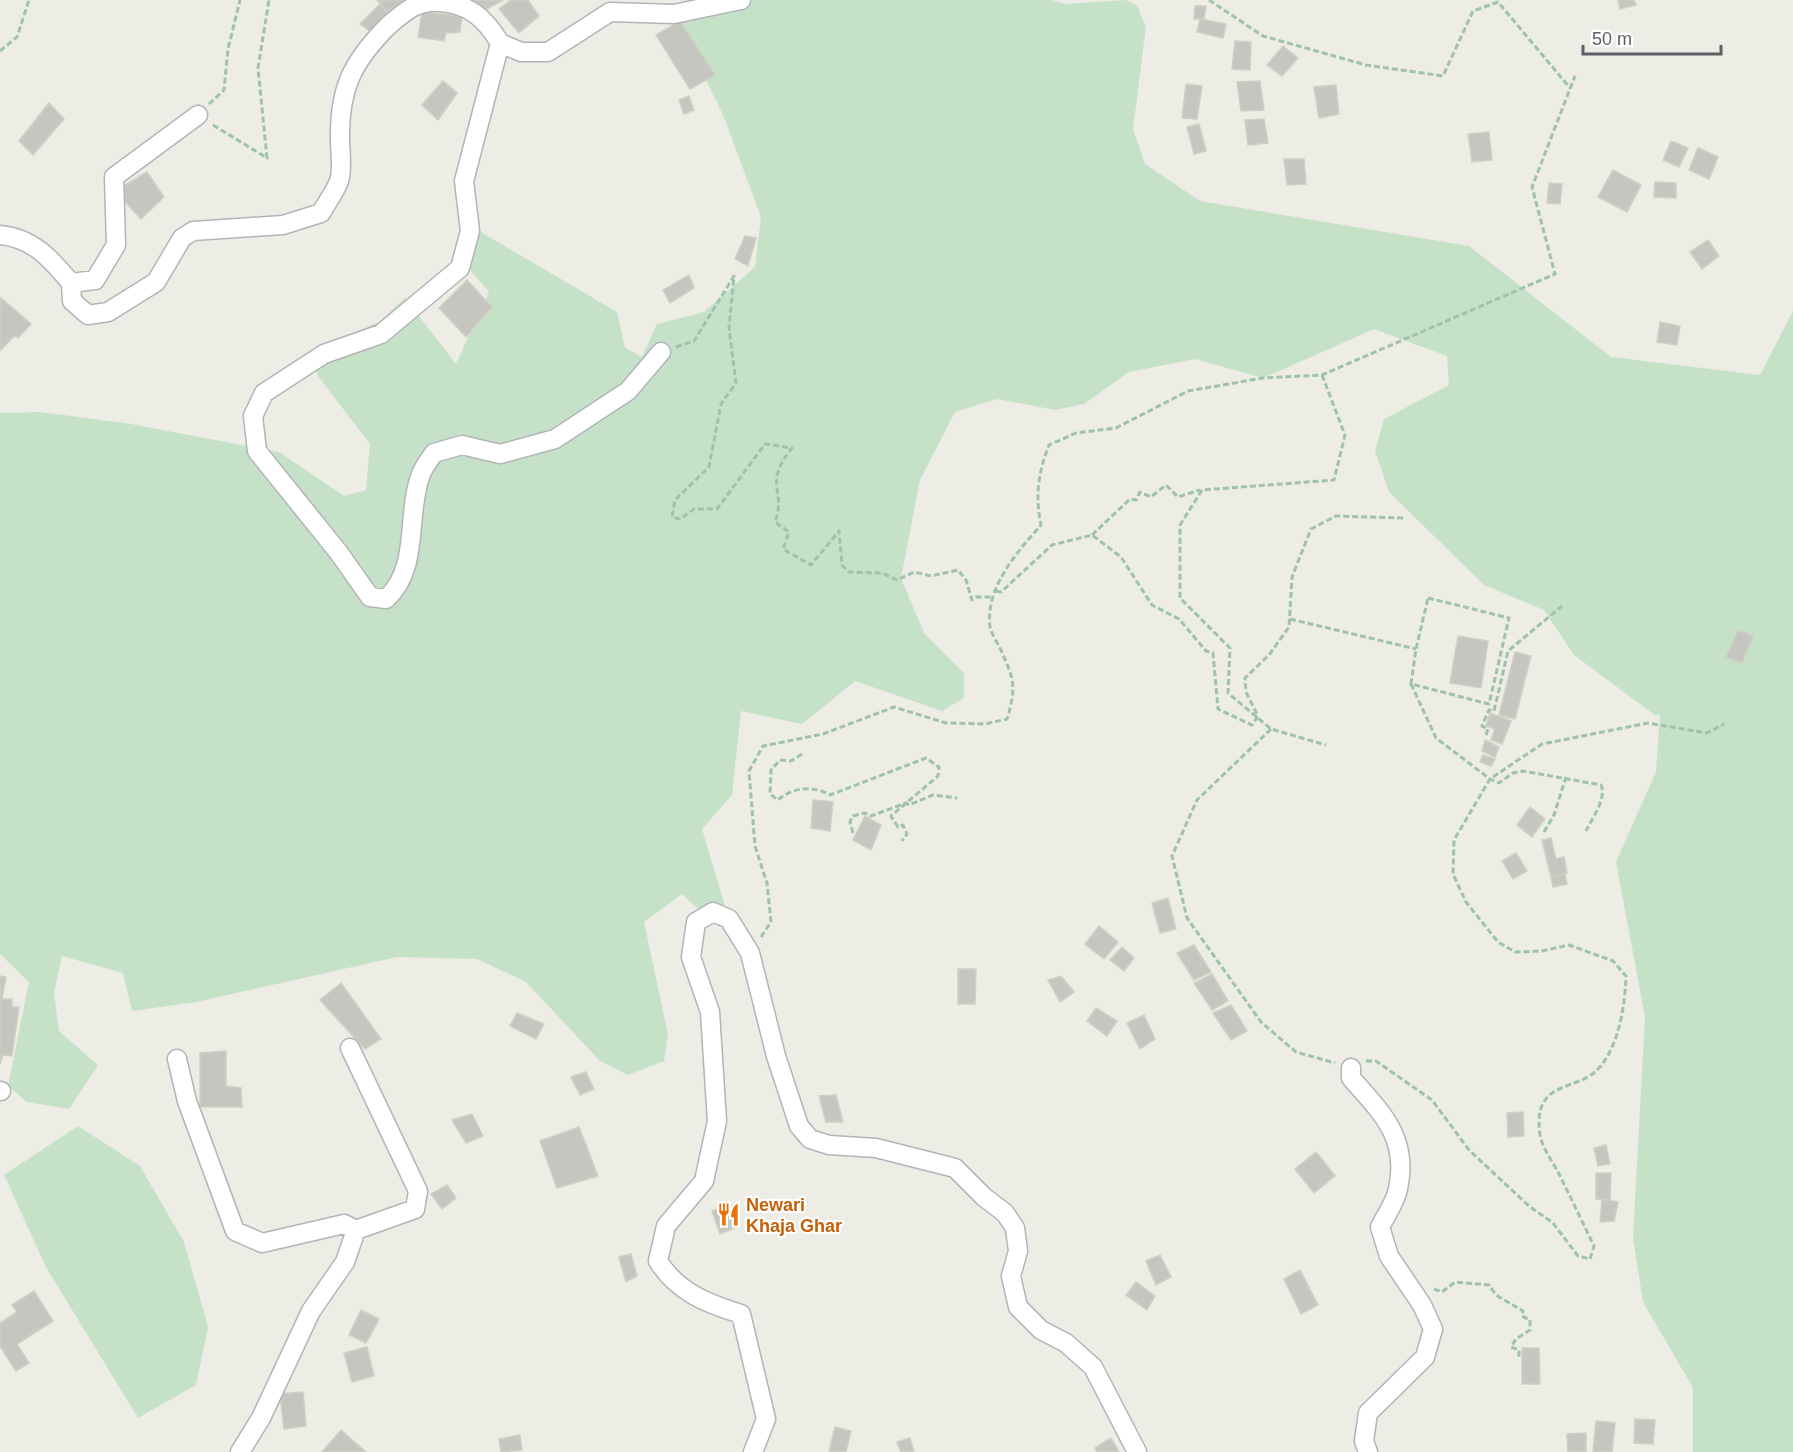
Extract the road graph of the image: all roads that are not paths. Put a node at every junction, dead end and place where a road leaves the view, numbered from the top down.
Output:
1 (741, 0) edge
2 (500, 43) junction
3 (198, 115) road end
4 (0, 234) edge
5 (71, 283) junction
6 (661, 352) road end
7 (350, 1048) dead end
8 (177, 1059) dead end
9 (1351, 1068) road end
10 (356, 1230) junction
11 (240, 1452) edge
12 (753, 1452) edge
13 (1137, 1452) edge
14 (1368, 1452) edge

1 - 2 street
2 - 5 street
2 - 6 street
3 - 5 street
4 - 5 street
7 - 10 street
8 - 10 street
9 - 14 street
10 - 11 street
12 - 13 street

